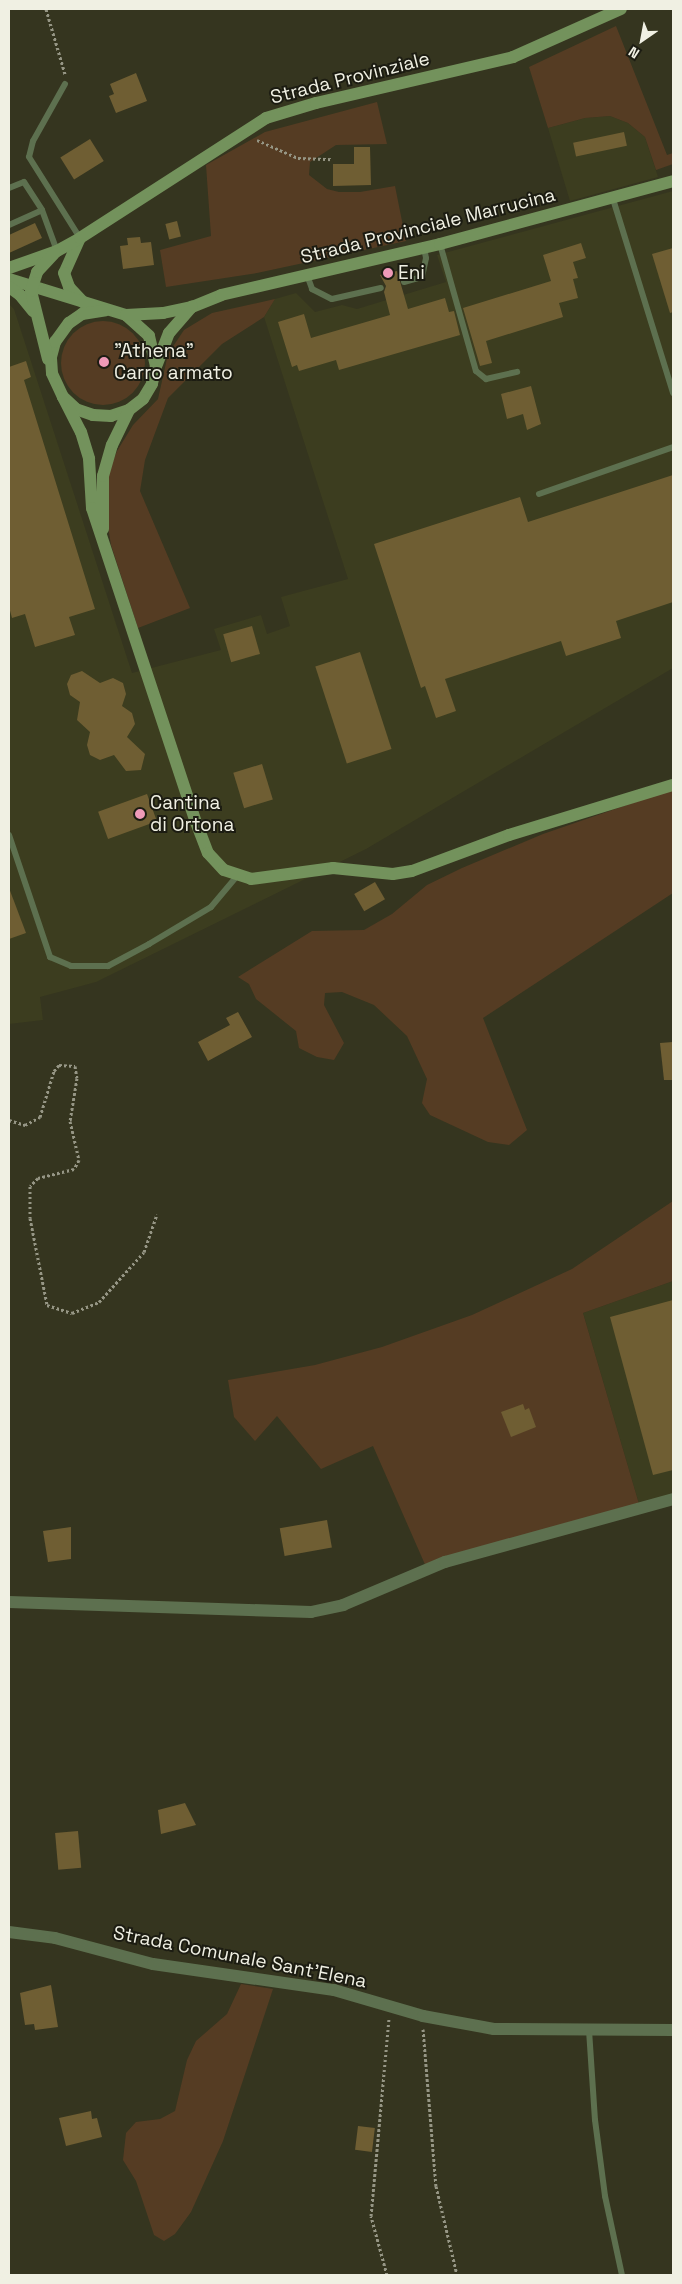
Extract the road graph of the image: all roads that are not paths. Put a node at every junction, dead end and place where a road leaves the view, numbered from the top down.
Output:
1 (621, 9) edge
2 (65, 84) road end
3 (673, 181) edge
4 (9, 188) edge
5 (613, 199) junction
6 (42, 210) junction
7 (9, 226) edge
8 (80, 238) junction
9 (440, 244) junction
10 (424, 248) junction
11 (57, 250) junction
12 (9, 268) edge
13 (307, 275) junction
14 (9, 278) edge
15 (404, 282) dead end
16 (32, 284) junction
17 (9, 287) edge
18 (381, 288) dead end
19 (85, 304) junction
20 (192, 307) junction
21 (106, 310) junction
22 (36, 315) junction
23 (126, 315) junction
24 (156, 366) junction
25 (517, 372) dead end
26 (52, 373) junction
27 (673, 393) edge
28 (63, 397) junction
29 (129, 410) junction
30 (673, 447) edge
31 (539, 494) dead end
32 (104, 541) junction
33 (673, 785) edge
34 (9, 835) edge
35 (237, 876) junction
36 (673, 1499) edge
37 (9, 1602) edge
38 (9, 1932) edge
39 (589, 2030) junction
40 (673, 2030) edge
41 (622, 2275) edge

1 - 8 main road, Strada Provinziale
2 - 8 lane
3 - 5 main road, Strada Provinciale Marrucina
4 - 6 lane
5 - 9 main road, Strada Provinciale Marrucina
5 - 27 lane
6 - 7 lane
6 - 11 lane
8 - 11 main road, Strada Provinziale
8 - 19 main road
9 - 10 main road, Strada Provinciale Marrucina
9 - 25 lane
10 - 13 main road, Strada Provinciale Marrucina
10 - 15 lane
11 - 12 main road
11 - 16 main road
13 - 18 lane
13 - 20 main road, Strada Provinciale Marrucina
14 - 16 main road
16 - 19 main road
16 - 22 main road
17 - 22 main road
19 - 21 main road
20 - 23 main road, Strada Provinciale Marrucina
20 - 24 main road, Strada Provinciale Marrucina
21 - 23 main road
21 - 26 main road
22 - 26 main road
23 - 24 main road
24 - 29 main road
26 - 28 main road
28 - 29 main road
28 - 32 main road
29 - 32 main road
30 - 31 lane
32 - 35 main road
33 - 35 main road
34 - 35 lane
36 - 37 street
38 - 39 street, Strada Comunale Sant'Elena
39 - 40 street, Strada Comunale Sant'Elena
39 - 41 lane

